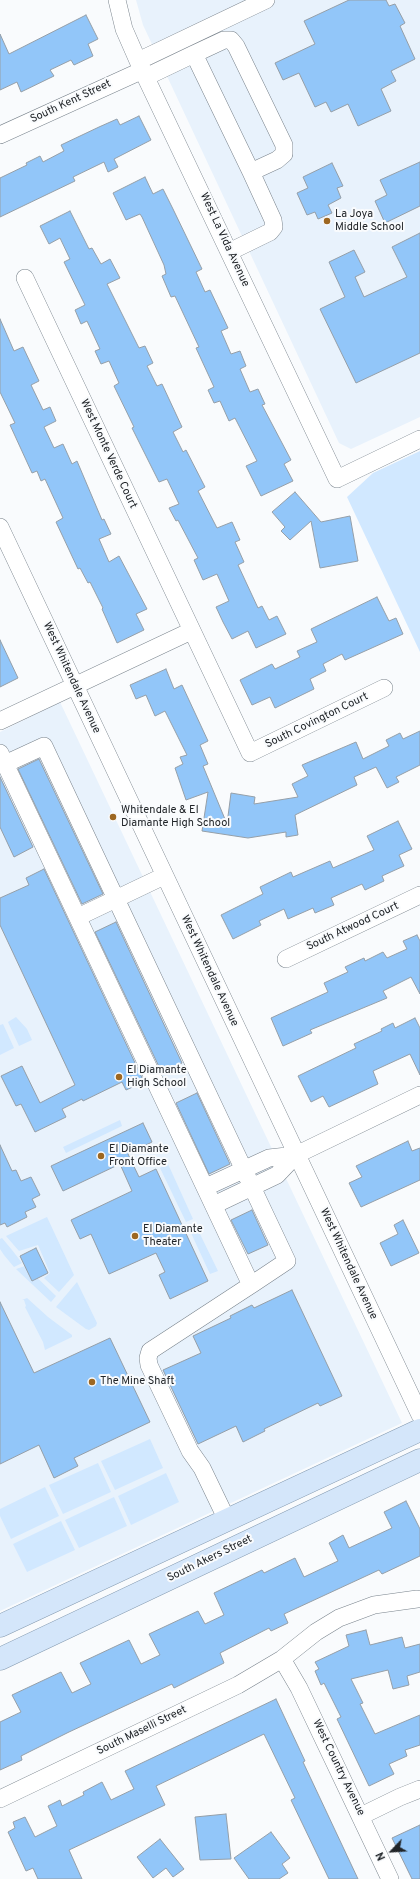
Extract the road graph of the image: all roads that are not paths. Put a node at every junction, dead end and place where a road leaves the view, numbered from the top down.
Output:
1 (117, 0) edge
2 (266, 0) edge
3 (194, 54) junction
4 (142, 69) junction
5 (0, 135) edge
6 (251, 172) junction
7 (229, 252) junction
8 (25, 278) dead end
9 (420, 439) edge
10 (0, 528) edge
11 (191, 631) junction
12 (74, 685) junction
13 (384, 688) dead end
14 (0, 721) edge
15 (250, 753) joint
16 (3, 758) edge
17 (164, 876) junction
18 (420, 895) edge
19 (116, 899) junction
20 (78, 917) junction
21 (286, 958) dead end
22 (420, 1095) edge
23 (296, 1155) junction
24 (244, 1170) junction
25 (206, 1187) junction
26 (252, 1187) junction
27 (214, 1205) junction
28 (251, 1285) junction
29 (420, 1415) edge
30 (420, 1430) edge
31 (420, 1460) edge
32 (227, 1520) junction
33 (417, 1599) dead end
34 (0, 1626) edge
35 (0, 1659) edge
36 (282, 1660) junction
37 (420, 1789) edge
38 (0, 1799) edge
39 (361, 1816) junction
40 (390, 1879) edge

1 - 4 street, West La Vida Avenue
2 - 4 street
3 - 4 street
3 - 6 street
3 - 6 street
4 - 5 street, South Kent Street
4 - 7 street, West La Vida Avenue
6 - 7 street
7 - 9 street, West La Vida Avenue
8 - 11 street, West Monte Verde Court
10 - 12 street, West Whitendale Avenue
11 - 12 street
11 - 15 street, West Monte Verde Court
12 - 14 street
12 - 17 street, West Whitendale Avenue
13 - 15 street, South Covington Court
16 - 19 street
16 - 20 street
17 - 19 street
17 - 23 street, West Whitendale Avenue
18 - 21 street, South Atwood Court
19 - 20 street
19 - 24 street
20 - 25 street
22 - 23 street
23 - 24 street
23 - 26 street
23 - 29 street, West Whitendale Avenue
24 - 25 street
24 - 26 street
25 - 27 street
26 - 27 street
26 - 28 street
27 - 28 street
28 - 32 street
30 - 32 main road
31 - 35 main road, South Akers Street
32 - 34 main road
33 - 36 street, South Maselli Street
36 - 38 street, South Maselli Street
36 - 39 street, West Country Avenue
37 - 39 street
39 - 40 street, West Country Avenue

